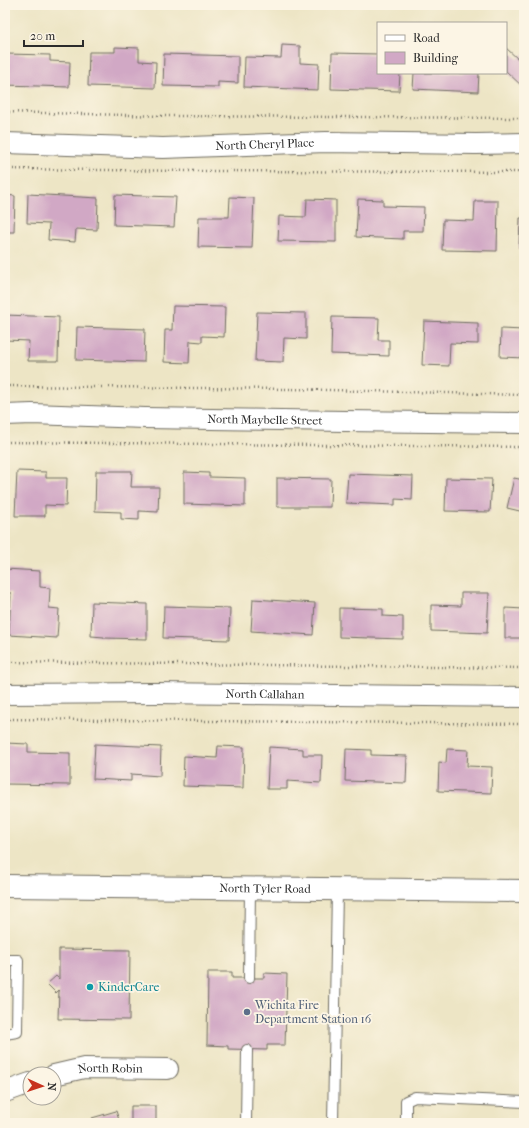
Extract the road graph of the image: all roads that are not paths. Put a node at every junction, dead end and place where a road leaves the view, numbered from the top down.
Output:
1 (5, 143) edge
2 (524, 143) edge
3 (5, 415) edge
4 (524, 423) edge
5 (5, 694) edge
6 (524, 697) edge
7 (5, 886) edge
8 (250, 888) junction
9 (337, 890) junction
10 (524, 891) edge
11 (5, 960) edge
12 (249, 978) dead end
13 (5, 1034) edge
14 (247, 1050) dead end
15 (168, 1069) dead end
16 (62, 1073) edge
17 (22, 1086) edge
18 (5, 1092) edge
19 (524, 1102) edge
20 (246, 1123) edge
21 (332, 1123) edge
22 (406, 1123) edge

1 - 2 street, North Cheryl Place
3 - 4 street, North Maybelle Street
5 - 6 street, North Callahan
7 - 8 main road, North Tyler Road
8 - 9 main road, North Tyler Road
8 - 12 lane
9 - 10 main road, North Tyler Road
9 - 21 lane
11 - 13 lane
14 - 20 lane
15 - 16 street, North Robin
17 - 18 street
19 - 22 lane

